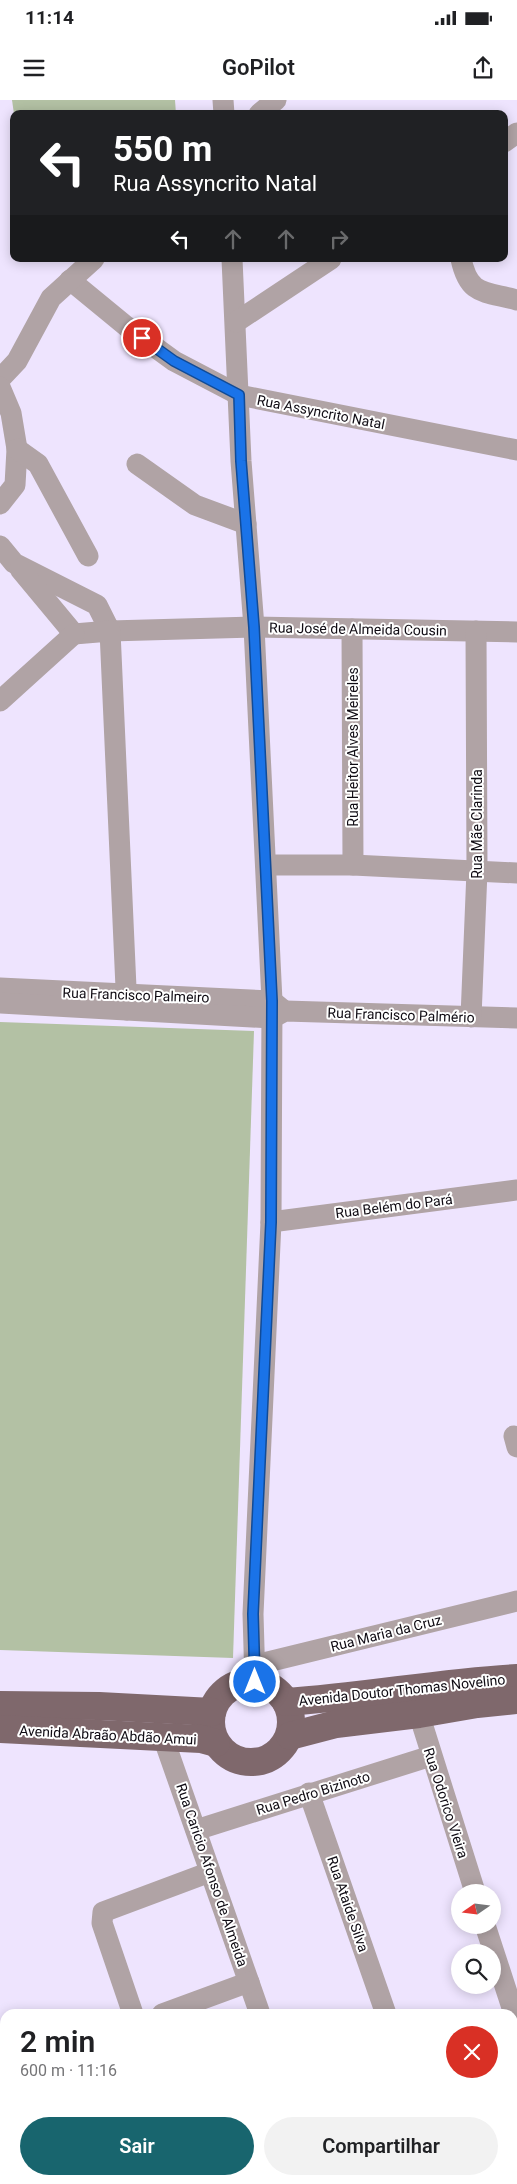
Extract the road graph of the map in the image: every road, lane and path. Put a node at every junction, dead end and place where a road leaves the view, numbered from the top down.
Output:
1 (276, 100) edge
2 (265, 110) edge
3 (91, 262) edge
4 (232, 262) edge
5 (326, 262) edge
6 (462, 262) edge
7 (70, 280) junction
8 (517, 300) edge
9 (236, 322) junction
10 (0, 379) edge
11 (0, 387) edge
12 (239, 395) junction
13 (517, 450) edge
14 (10, 463) edge
15 (137, 464) dead end
16 (0, 504) edge
17 (246, 524) junction
18 (0, 546) edge
19 (88, 556) dead end
20 (14, 563) junction
21 (254, 627) junction
22 (352, 628) junction
23 (110, 630) junction
24 (476, 631) junction
25 (517, 632) edge
26 (74, 634) junction
27 (0, 701) edge
28 (266, 865) junction
29 (353, 865) junction
30 (477, 871) junction
31 (517, 873) edge
32 (0, 988) edge
33 (126, 1003) junction
34 (0, 1004) edge
35 (276, 1010) junction
36 (470, 1017) junction
37 (517, 1018) edge
38 (517, 1190) edge
39 (271, 1222) junction
40 (517, 1600) edge
41 (255, 1674) junction
42 (517, 1678) edge
43 (517, 1700) edge
44 (286, 1702) junction
45 (0, 1705) edge
46 (212, 1712) junction
47 (419, 1714) junction
48 (0, 1729) edge
49 (290, 1736) junction
50 (163, 1737) junction
51 (216, 1743) junction
52 (431, 1756) junction
53 (309, 1793) junction
54 (196, 1830) junction
55 (210, 1872) junction
56 (472, 1884) edge
57 (488, 1934) edge
58 (249, 1982) junction
59 (131, 2009) edge
60 (176, 2009) edge
61 (258, 2009) edge
62 (384, 2009) edge
63 (512, 2009) edge

1 - 2 street
3 - 7 street
4 - 9 street
5 - 9 street
6 - 8 street
7 - 10 street
7 - 12 street, Rua Assyncrito Natal
9 - 12 street
11 - 14 street
12 - 13 street, Rua Assyncrito Natal
12 - 17 street
14 - 16 street
14 - 19 street
15 - 17 street
17 - 21 street
18 - 20 street
20 - 23 street
20 - 26 street
21 - 22 street, Rua José de Almeida Cousin
21 - 23 street, Rua José de Almeida Cousin
21 - 28 street
22 - 24 street, Rua José de Almeida Cousin
22 - 29 street, Rua Heitor Alves Meireles
23 - 26 street, Rua José de Almeida Cousin
23 - 33 street
24 - 25 street, Rua José de Almeida Cousin
24 - 30 street, Rua Mãe Clarinda
26 - 27 street
28 - 29 street
28 - 35 street
29 - 30 street
30 - 31 street
30 - 36 street, Rua Mãe Clarinda
32 - 33 street, Rua Francisco Palmeiro
33 - 34 street, Rua Francisco Palmeiro
33 - 35 street, Rua Francisco Palmeiro
35 - 36 street, Rua Francisco Palmério
35 - 39 street
36 - 37 street, Rua Francisco Palmério
38 - 39 street, Rua Belém do Pará
39 - 41 street
40 - 41 street, Rua Maria da Cruz
41 - 44 main road
41 - 46 main road
42 - 44 main road, Avenida Doutor Thomas Novelino
43 - 47 main road, Avenida Doutor Thomas Novelino
44 - 49 main road
45 - 46 main road, Avenida Abraão Abdão Amui
46 - 51 main road
47 - 49 main road, Avenida Doutor Thomas Novelino
47 - 52 street, Rua Odorico Vieira
48 - 50 main road, Avenida Abraão Abdão Amui
49 - 51 main road
50 - 51 main road, Avenida Abraão Abdão Amui
50 - 54 street, Rua Caricio Afonso de Almeida
52 - 53 street, Rua Pedro Bizinoto
52 - 56 street, Rua Odorico Vieira
53 - 54 street, Rua Pedro Bizinoto
53 - 62 street, Rua Ataide Silva
54 - 55 street, Rua Caricio Afonso de Almeida
55 - 58 street, Rua Caricio Afonso de Almeida
55 - 59 street
57 - 63 street
58 - 60 street
58 - 61 street, Rua Caricio Afonso de Almeida

